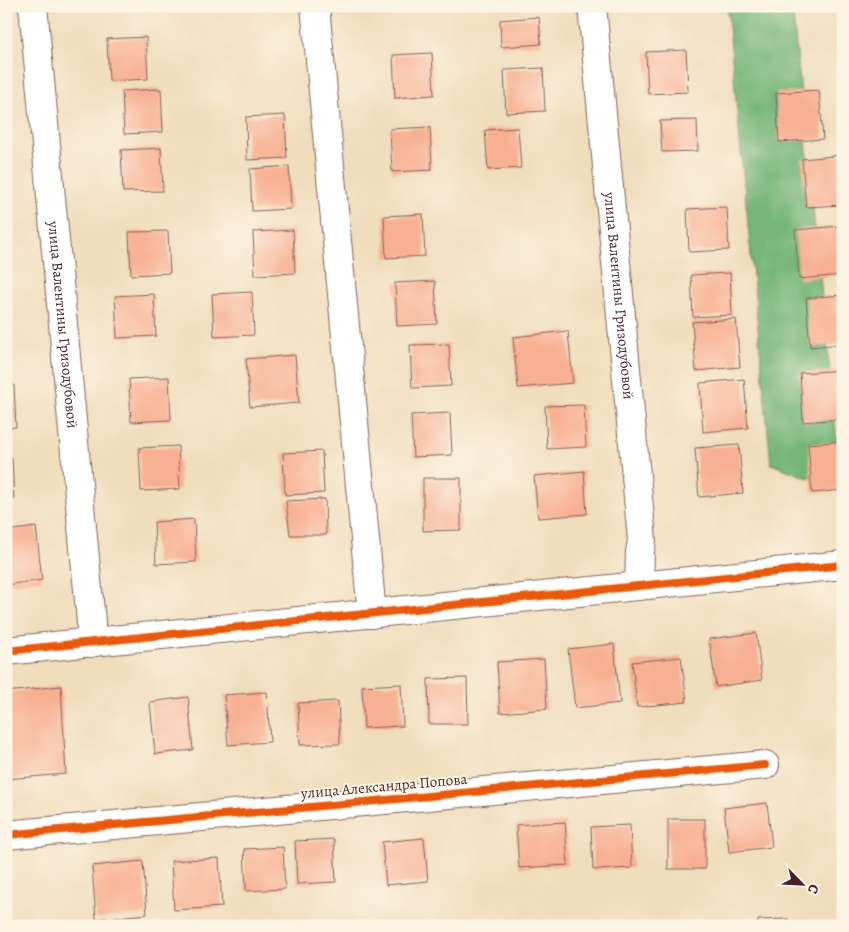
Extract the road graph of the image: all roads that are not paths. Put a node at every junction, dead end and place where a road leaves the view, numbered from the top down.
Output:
1 (32, 6) edge
2 (315, 6) edge
3 (592, 6) edge
4 (843, 565) edge
5 (639, 586) junction
6 (372, 614) junction
7 (91, 643) junction
8 (6, 651) edge
9 (765, 765) dead end
10 (6, 835) edge

1 - 7 street, улица Валентины Гризодубовой
2 - 6 street
3 - 5 street, улица Валентины Гризодубовой
4 - 5 street
5 - 6 street
6 - 7 street
7 - 8 street
9 - 10 street, улица Александра Попова

